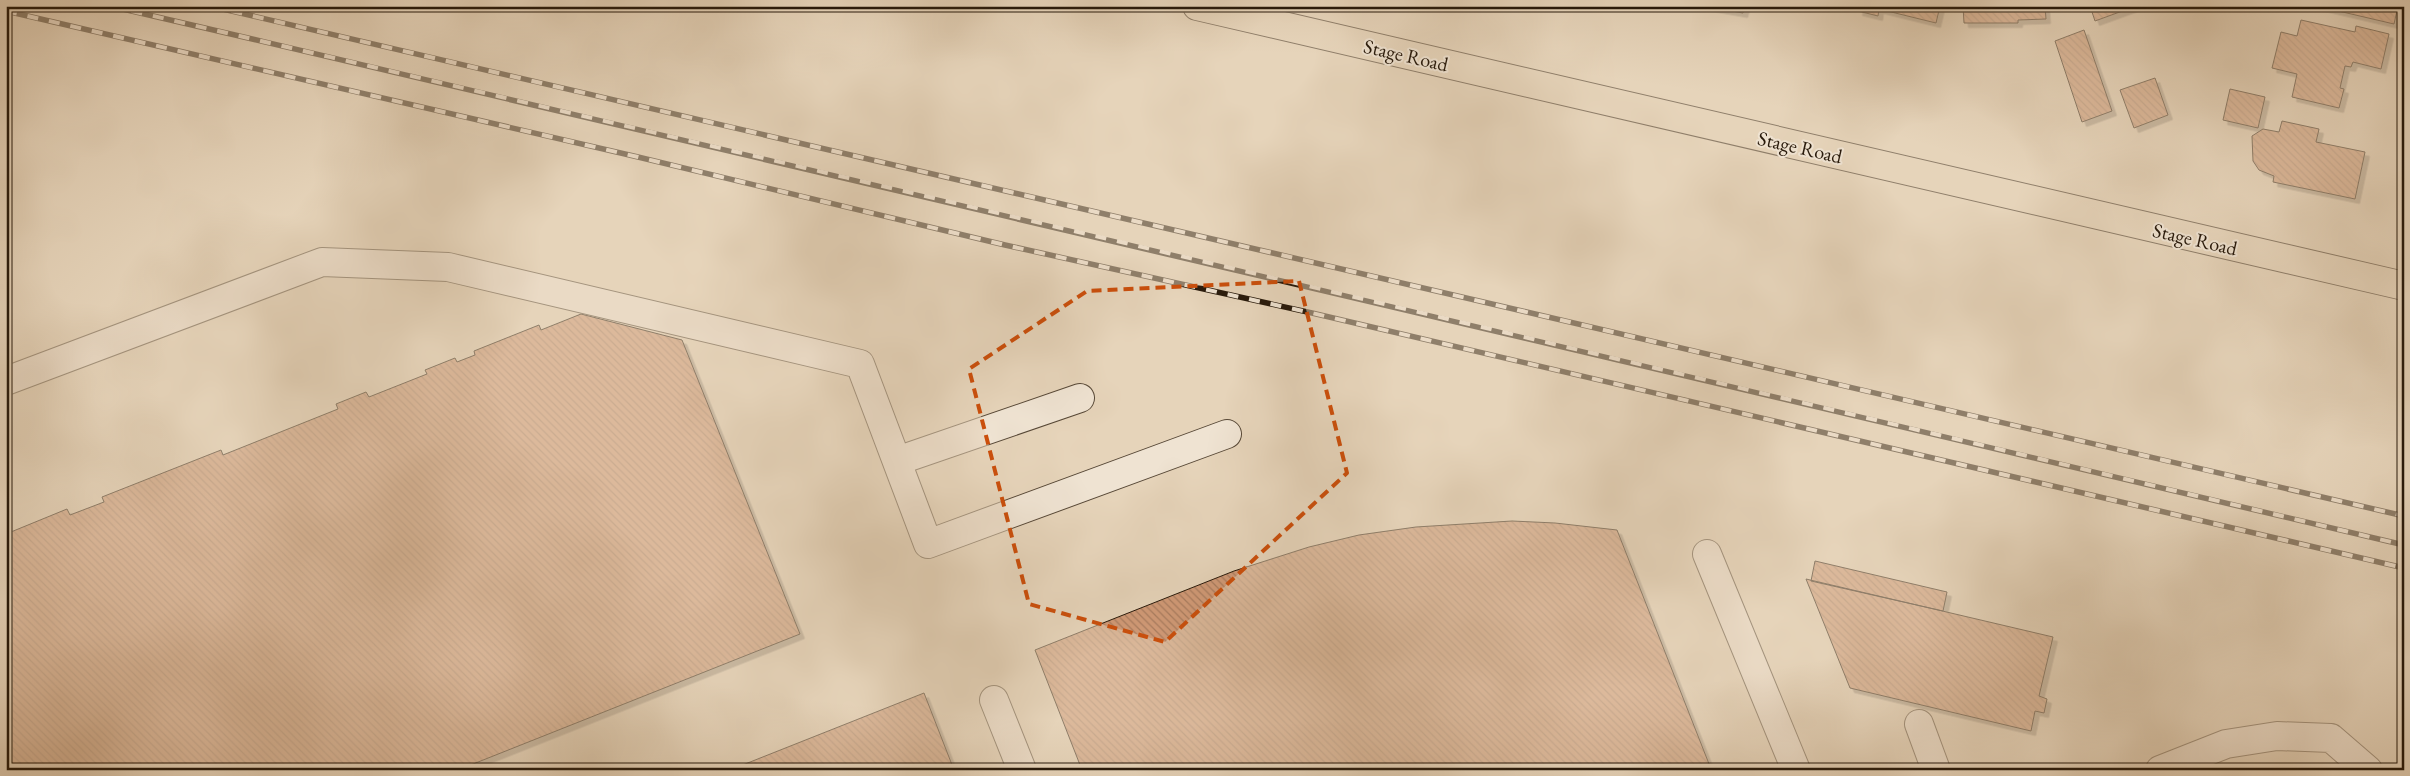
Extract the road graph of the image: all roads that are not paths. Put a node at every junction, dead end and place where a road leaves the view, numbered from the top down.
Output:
1 (1197, 6) edge
2 (2404, 286) edge
3 (6, 381) edge
4 (1080, 398) dead end
5 (1227, 434) dead end
6 (896, 461) junction
7 (1707, 554) dead end
8 (994, 700) dead end
9 (1920, 724) dead end
10 (1022, 770) edge
11 (1796, 770) edge
12 (1936, 770) edge
13 (2160, 770) edge
14 (2368, 770) edge

1 - 2 main road, Stage Road
3 - 6 street
4 - 6 street
5 - 6 street
7 - 11 street
8 - 10 street
9 - 12 street
13 - 14 street

